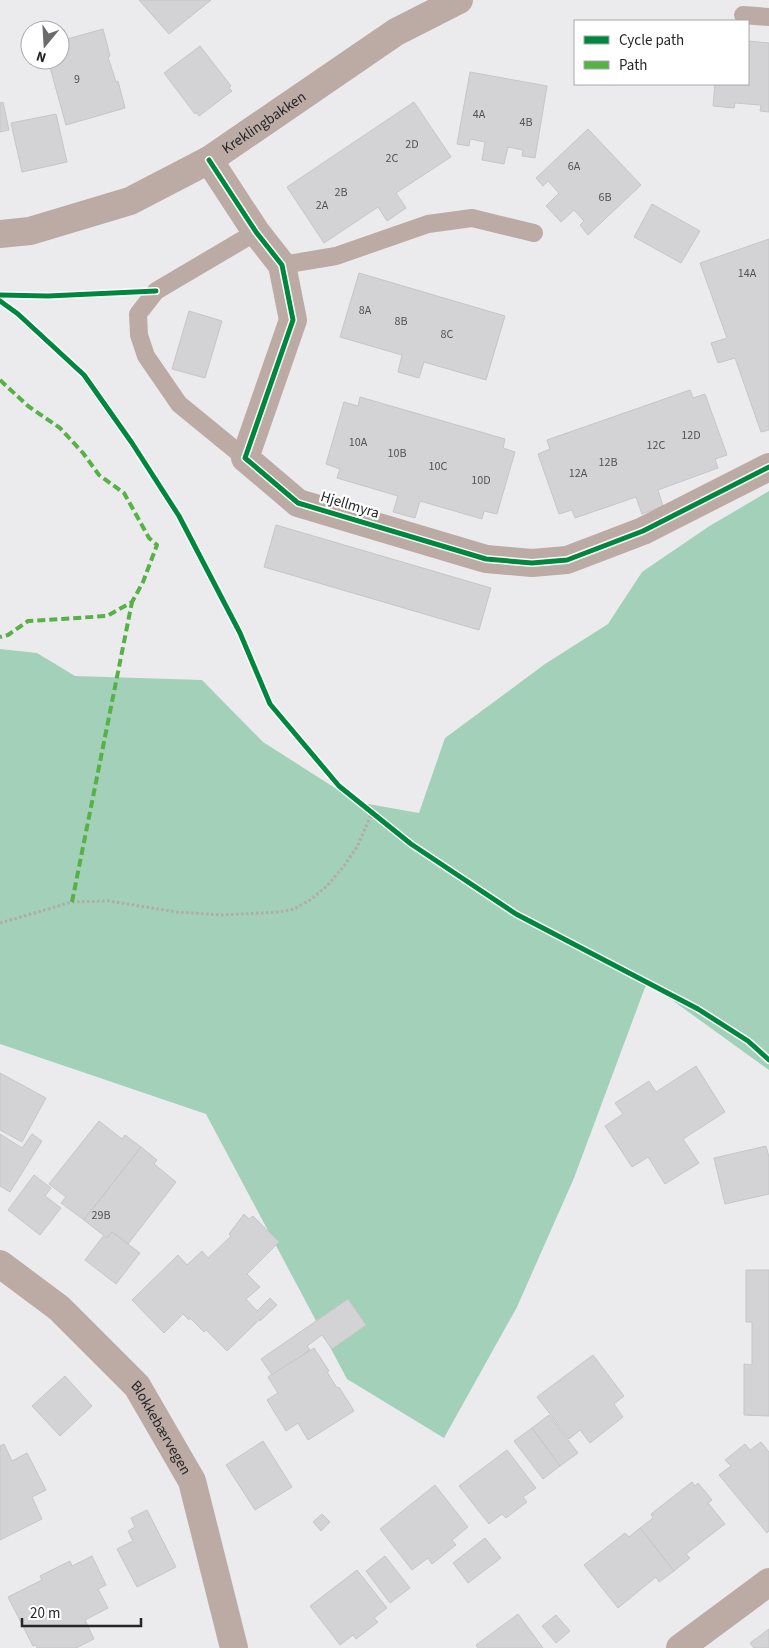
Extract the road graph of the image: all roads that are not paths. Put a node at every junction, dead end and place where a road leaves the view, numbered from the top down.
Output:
1 (459, 0) edge
2 (743, 15) dead end
3 (769, 16) edge
4 (209, 160) junction
5 (256, 232) junction
6 (534, 233) dead end
7 (0, 234) edge
8 (282, 265) junction
9 (245, 458) junction
10 (769, 467) edge
11 (0, 1264) edge
12 (769, 1582) edge
13 (234, 1648) edge
14 (680, 1648) edge

1 - 4 street, Kreklingbakken
2 - 3 lane
4 - 5 street
4 - 7 street, Kreklingbakken
5 - 8 street
5 - 9 lane, Hjellmyra
6 - 8 lane
8 - 9 street
9 - 10 street, Hjellmyra
11 - 13 street, Blokkebærvegen
12 - 14 street

